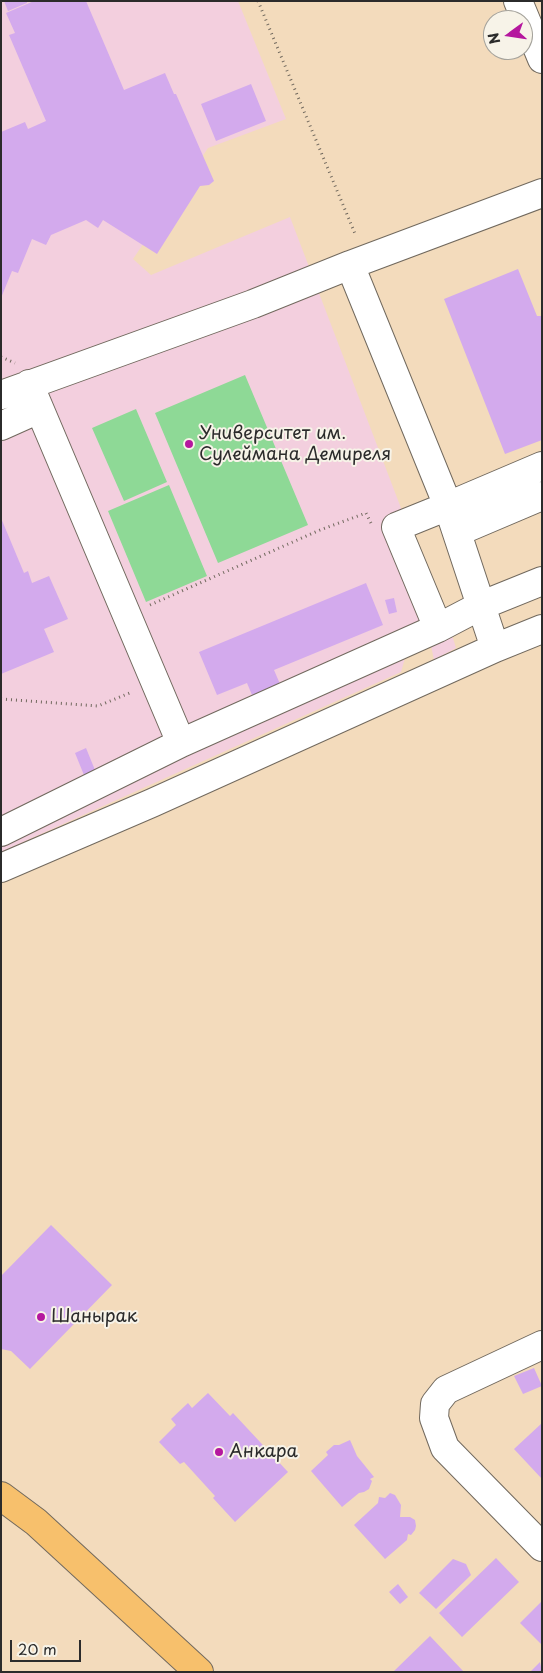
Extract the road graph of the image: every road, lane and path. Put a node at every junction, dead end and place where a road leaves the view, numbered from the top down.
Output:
1 (258, 1) edge
2 (518, 1) edge
3 (542, 59) edge
4 (542, 194) edge
5 (358, 262) junction
6 (29, 384) junction
7 (1, 395) edge
8 (39, 409) junction
9 (1, 426) edge
10 (542, 466) edge
11 (542, 496) edge
12 (448, 506) junction
13 (396, 527) junction
14 (456, 532) junction
15 (542, 581) edge
16 (480, 606) junction
17 (127, 616) junction
18 (438, 628) junction
19 (542, 629) edge
20 (495, 648) junction
21 (156, 683) junction
22 (1, 699) edge
23 (181, 743) junction
24 (1, 832) edge
25 (1, 868) edge
26 (542, 1345) edge
27 (1, 1496) edge
28 (542, 1547) edge
29 (199, 1672) edge

1 - 5 path
2 - 3 street
4 - 5 street
5 - 6 street
5 - 12 street
6 - 7 street
6 - 8 street
8 - 9 street
8 - 17 street
10 - 12 street
11 - 14 street
12 - 13 street
12 - 14 street
13 - 17 path
13 - 18 street
14 - 16 street
15 - 16 street
16 - 18 street
16 - 20 street
17 - 21 street
18 - 23 street
19 - 20 street
20 - 25 street
21 - 22 path
21 - 23 street
23 - 24 street
26 - 28 street
27 - 29 main road

